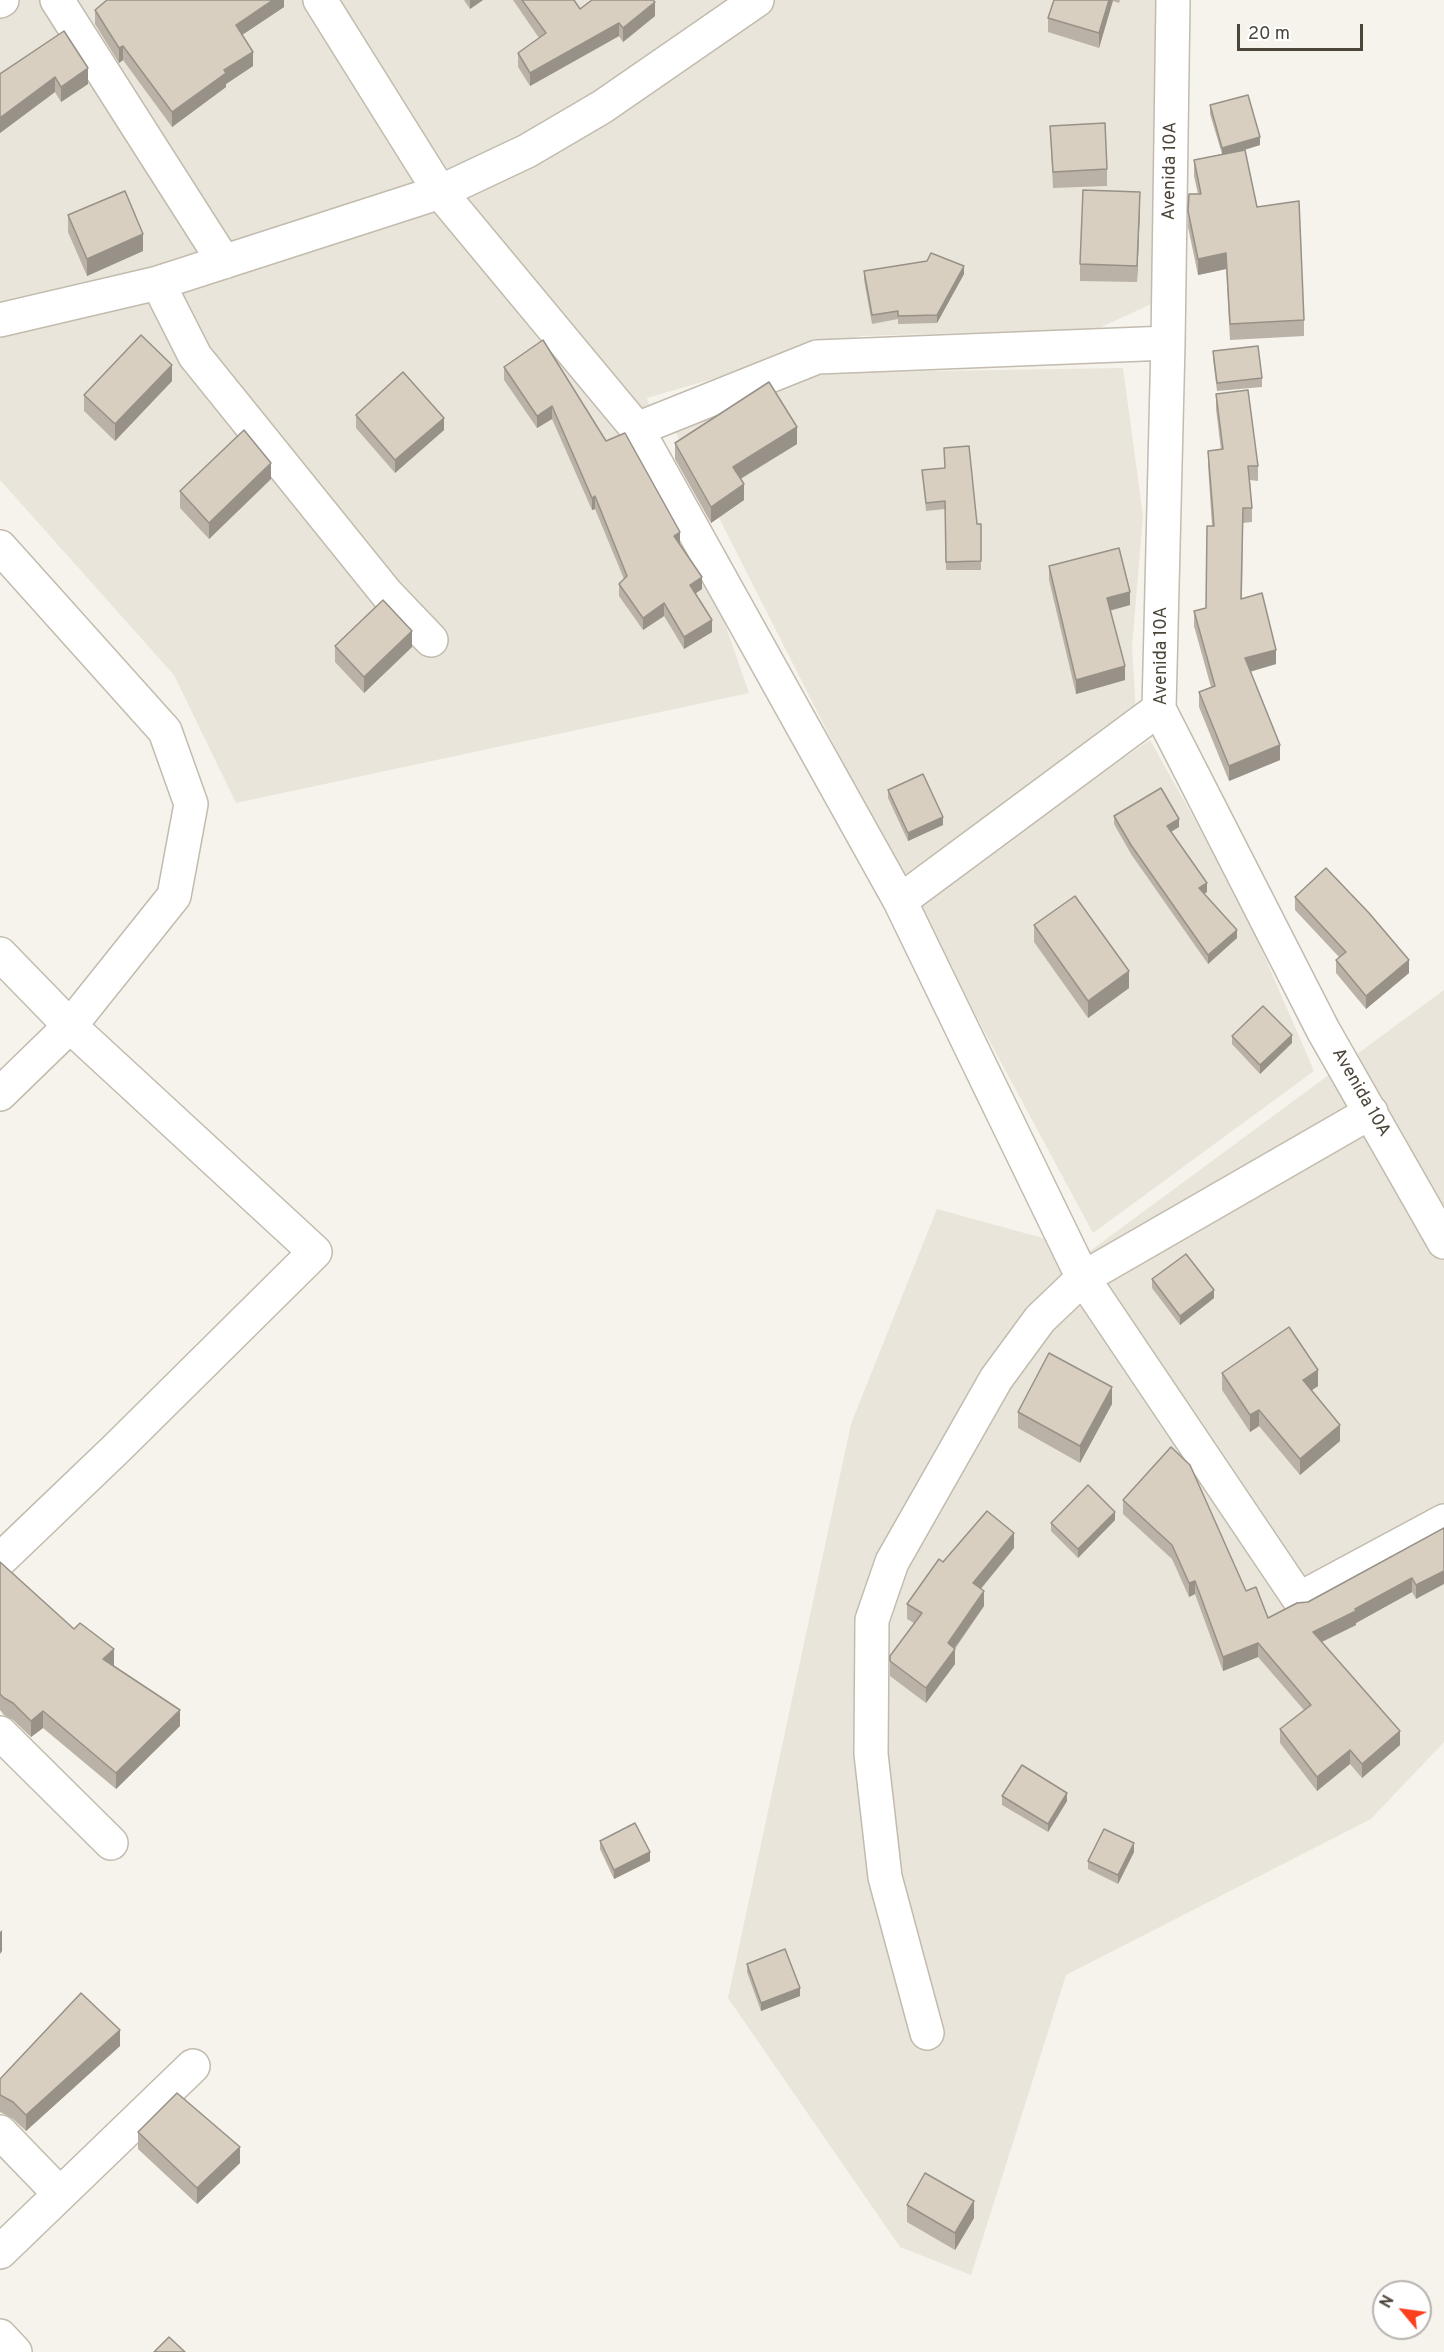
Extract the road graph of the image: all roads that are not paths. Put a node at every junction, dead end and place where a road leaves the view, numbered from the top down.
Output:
1 (57, 0) edge
2 (757, 0) edge
3 (1173, 0) edge
4 (328, 3) edge
5 (440, 192) junction
6 (224, 262) junction
7 (158, 283) junction
8 (0, 320) edge
9 (1168, 343) junction
10 (637, 429) junction
11 (0, 547) edge
12 (430, 640) dead end
13 (1159, 709) junction
14 (900, 901) junction
15 (0, 954) edge
16 (70, 1026) junction
17 (0, 1094) edge
18 (1371, 1112) junction
19 (1444, 1242) edge
20 (1083, 1278) junction
21 (1444, 1521) edge
22 (0, 1560) edge
23 (0, 1733) edge
24 (111, 1843) dead end
25 (927, 2033) dead end
26 (193, 2066) dead end
27 (0, 2132) edge
28 (60, 2194) junction
29 (0, 2252) edge
30 (0, 2337) edge
31 (15, 2352) edge

1 - 6 street
2 - 5 street
3 - 9 street, Avenida 10A
4 - 5 street
5 - 6 street
5 - 10 street
6 - 7 street
7 - 8 street
7 - 12 street
9 - 10 street
9 - 13 street, Avenida 10A
10 - 14 street
11 - 16 street
13 - 14 street
13 - 18 street, Avenida 10A
14 - 20 street
15 - 16 street
16 - 17 street
16 - 22 street
18 - 19 street, Avenida 10A
18 - 20 street
20 - 21 street
20 - 25 street
23 - 24 street
26 - 28 street
27 - 28 street
28 - 29 street
30 - 31 street

